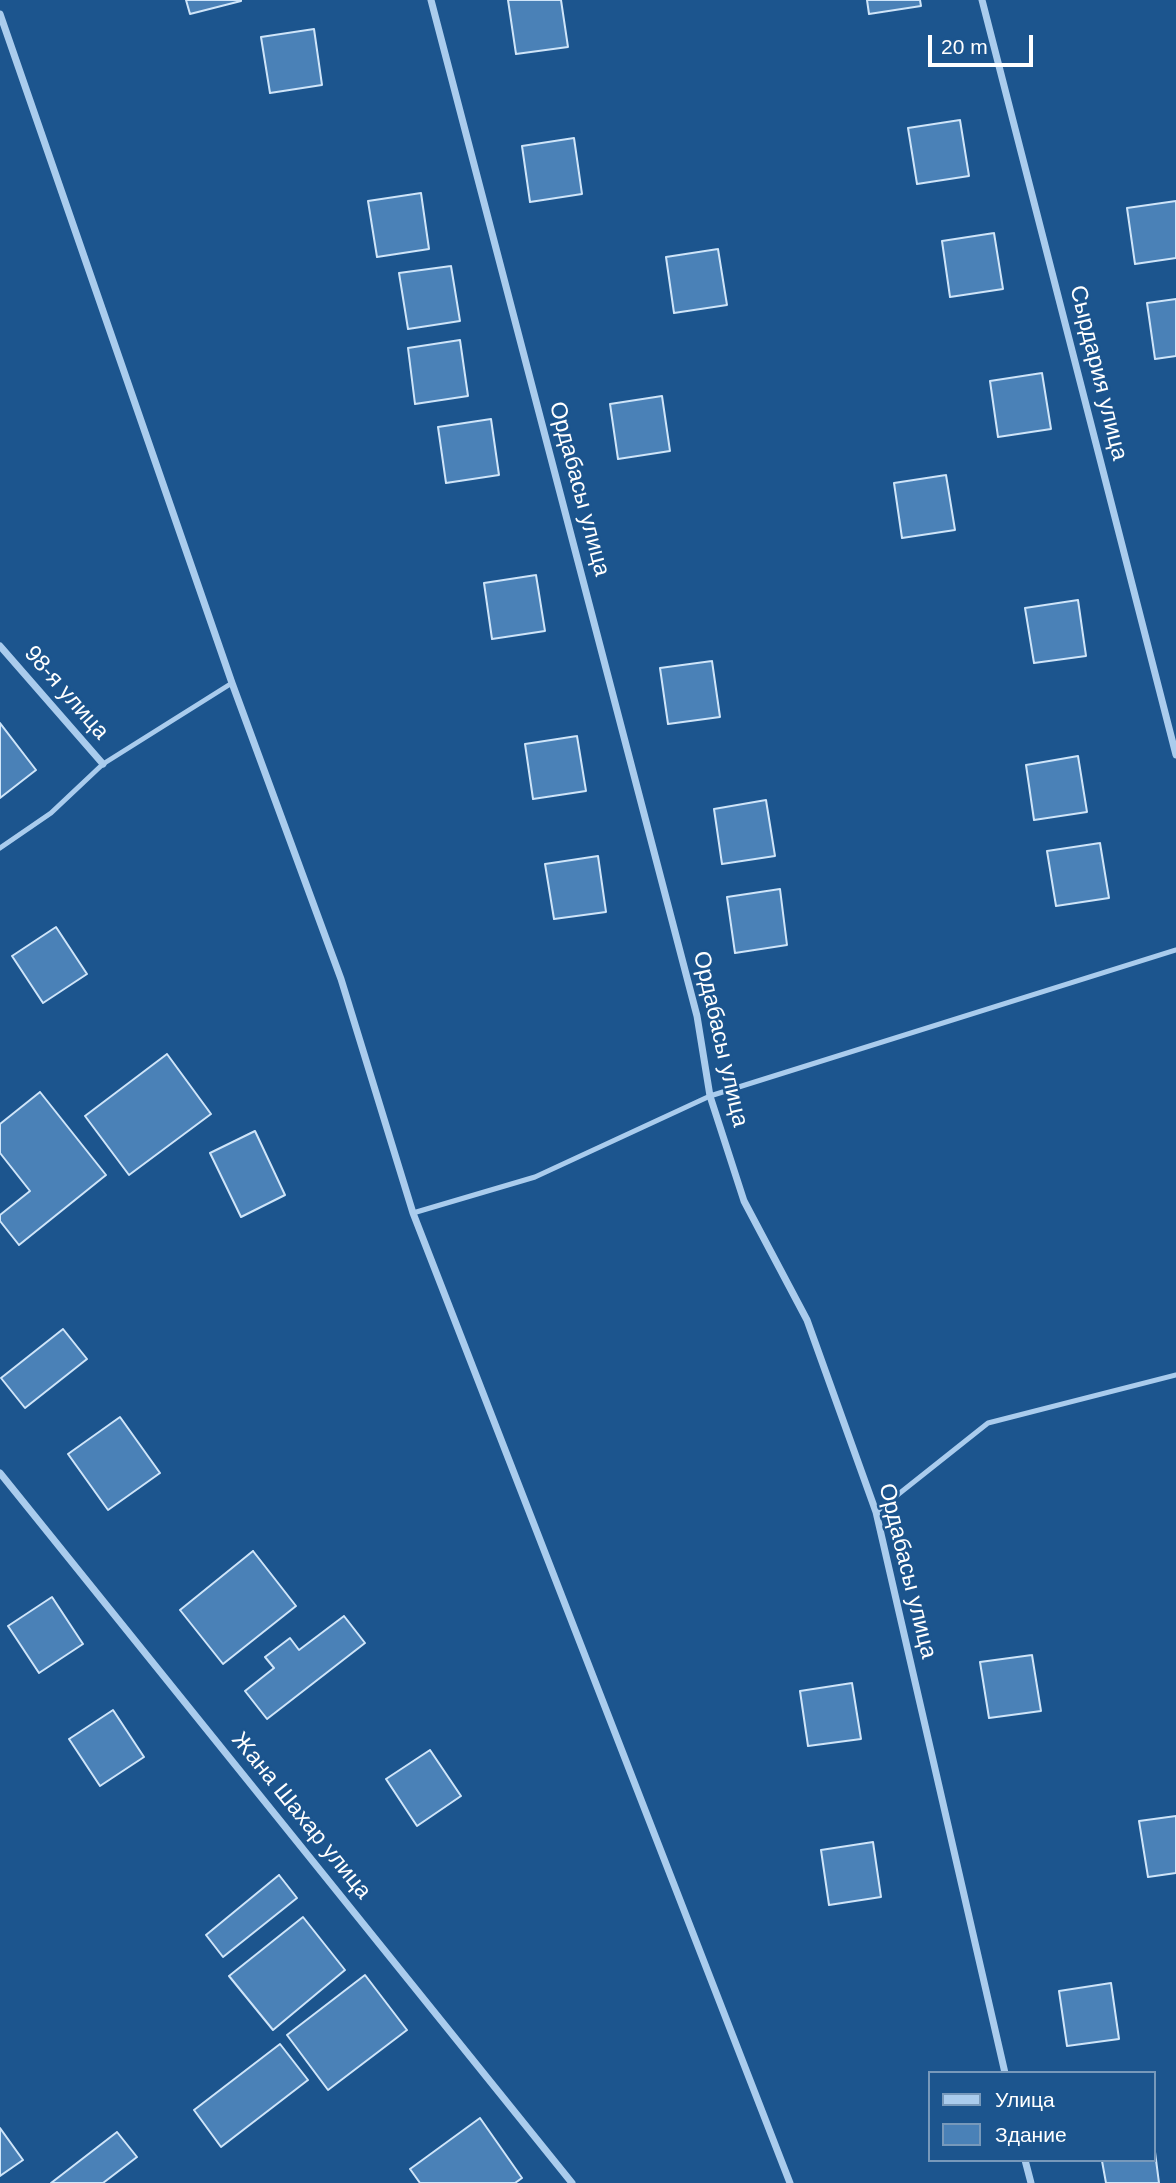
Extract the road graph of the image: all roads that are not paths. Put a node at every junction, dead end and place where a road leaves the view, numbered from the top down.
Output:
1 (431, 0) edge
2 (982, 0) edge
3 (0, 14) edge
4 (0, 646) edge
5 (232, 683) junction
6 (1176, 755) edge
7 (103, 764) junction
8 (0, 848) edge
9 (1176, 950) edge
10 (710, 1096) junction
11 (413, 1213) junction
12 (1176, 1375) edge
13 (0, 1473) edge
14 (876, 1512) junction
15 (1005, 2071) edge
16 (1026, 2162) edge
17 (572, 2183) edge
18 (790, 2183) edge
19 (1031, 2183) edge

1 - 10 street, Ордабасы улица
2 - 6 street, Сырдария улица
3 - 5 street
4 - 7 street, 98-я улица
5 - 7 lane
5 - 11 street
7 - 8 lane
9 - 10 lane
10 - 11 lane
10 - 14 street, Ордабасы улица
11 - 18 street
12 - 14 lane
13 - 17 street, Жана Шахар улица
14 - 15 street, Ордабасы улица
16 - 19 street

